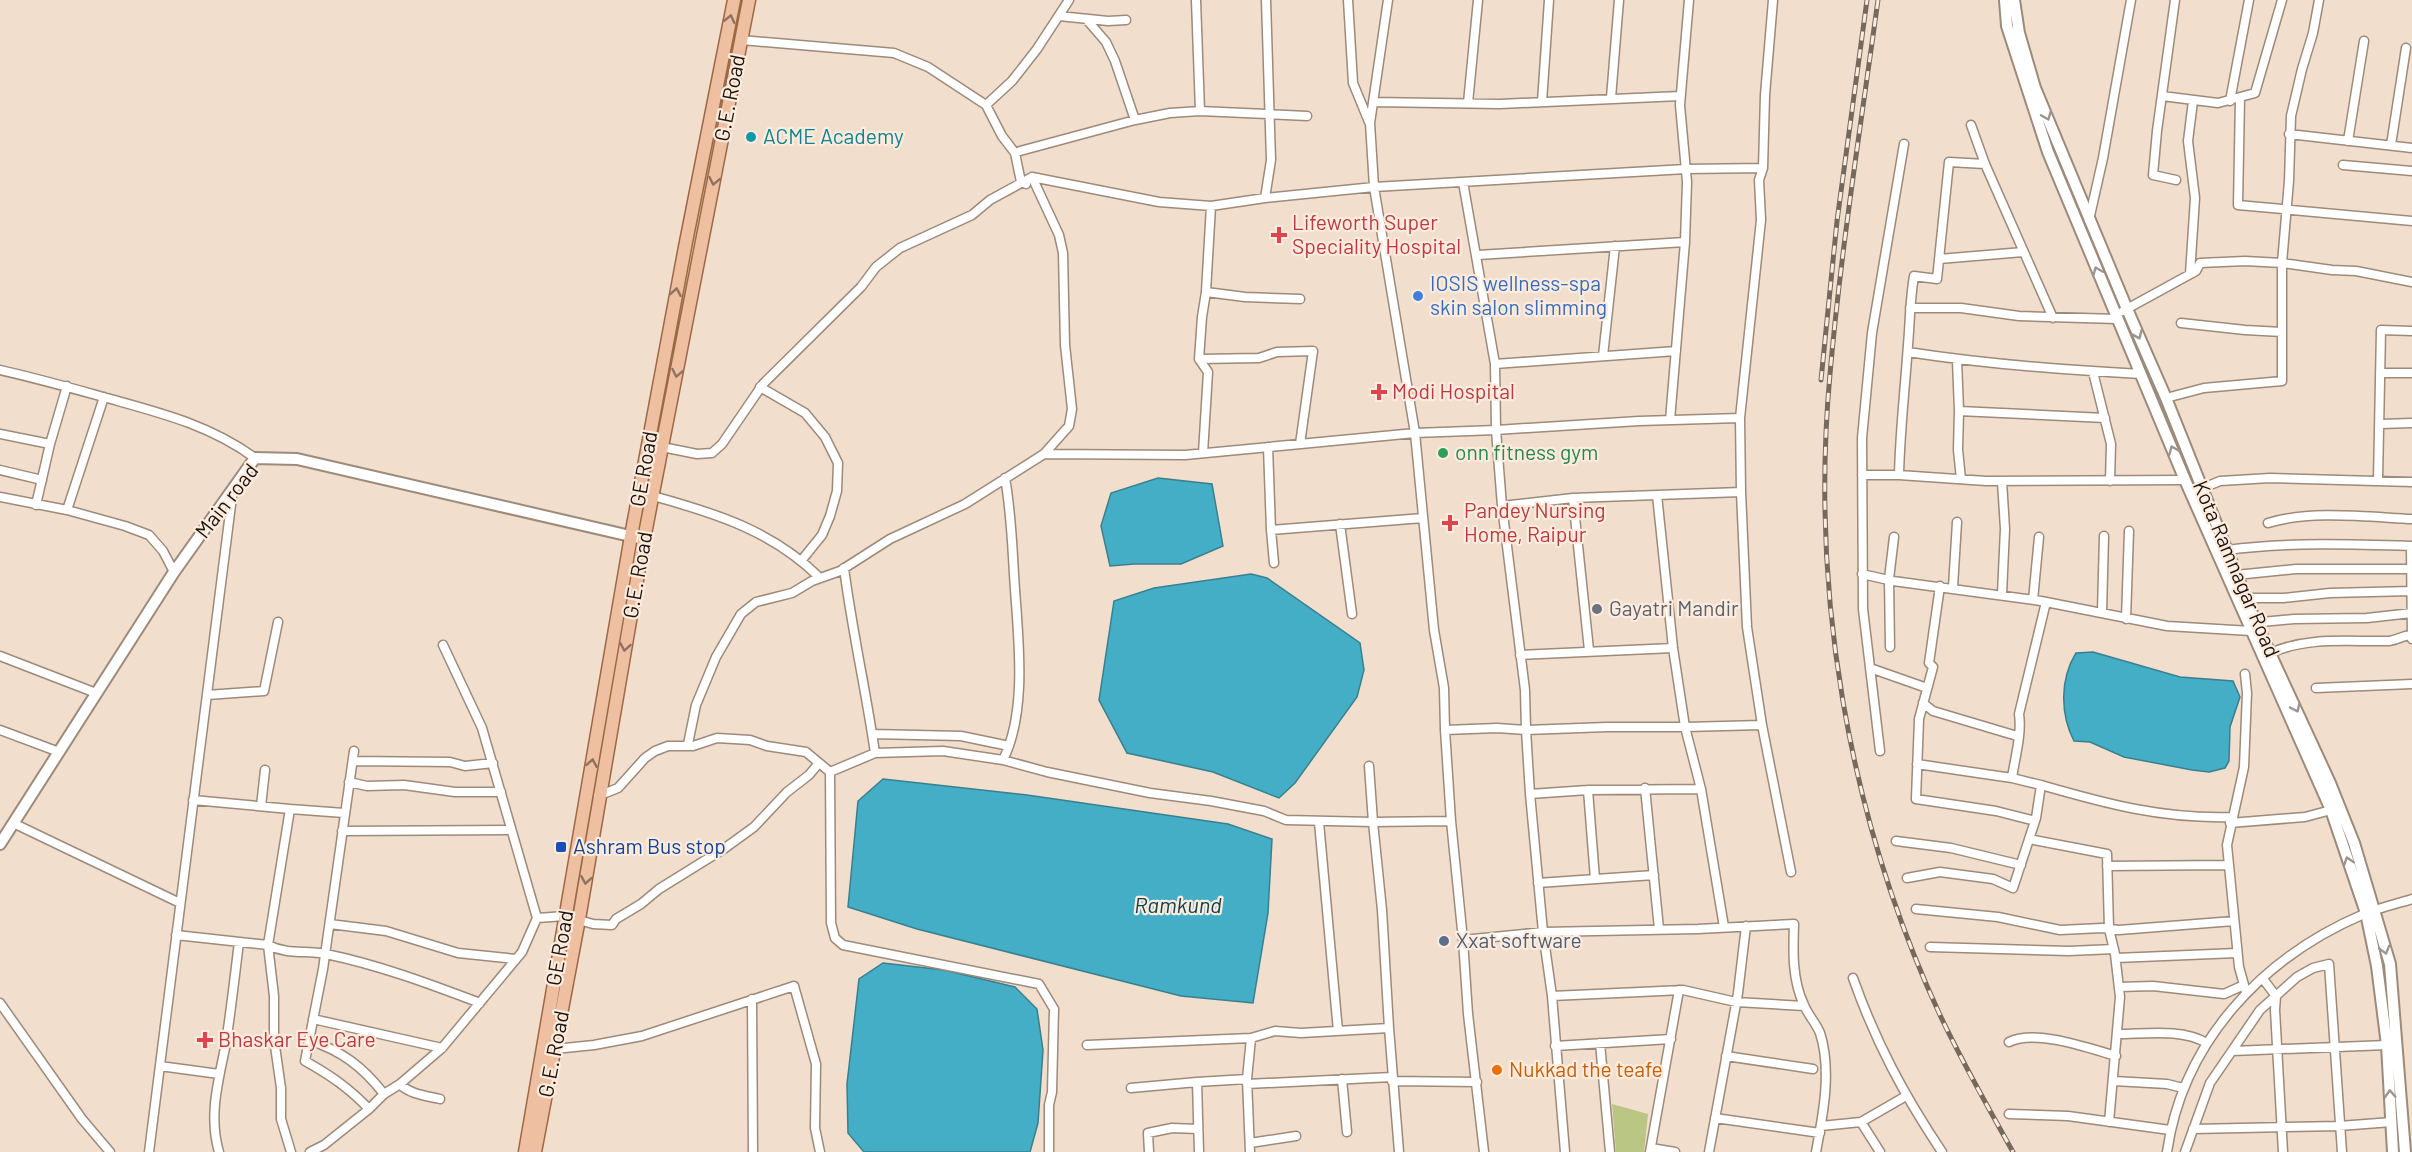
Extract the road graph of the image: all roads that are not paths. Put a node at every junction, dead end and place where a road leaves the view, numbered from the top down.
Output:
1 (734, 0) edge
2 (749, 0) edge
3 (1068, 0) edge
4 (1196, 0) edge
5 (1266, 0) edge
6 (1348, 0) edge
7 (1388, 0) edge
8 (1478, 0) edge
9 (1549, 0) edge
10 (1619, 0) edge
11 (1689, 0) edge
12 (1773, 0) edge
13 (2005, 0) edge
14 (2014, 0) edge
15 (2131, 0) edge
16 (2175, 0) edge
17 (2249, 0) edge
18 (2282, 0) edge
19 (2319, 0) edge
20 (1059, 16) junction
21 (1087, 20) junction
22 (1126, 20) dead end
23 (741, 40) junction
24 (2364, 42) dead end
25 (2406, 48) dead end
26 (1680, 96) junction
27 (2162, 96) junction
28 (1611, 98) junction
29 (2240, 98) junction
30 (2193, 101) junction
31 (2230, 101) junction
32 (1372, 102) junction
33 (1542, 102) junction
34 (1468, 103) junction
35 (986, 105) junction
36 (1200, 111) junction
37 (1269, 115) junction
38 (1307, 116) dead end
39 (1135, 120) junction
40 (1370, 123) junction
41 (1971, 125) dead end
42 (2289, 134) junction
43 (2348, 141) junction
44 (1904, 144) dead end
45 (2391, 145) junction
46 (2412, 147) edge
47 (1020, 152) dead end
48 (1984, 164) junction
49 (2343, 165) dead end
50 (1762, 168) junction
51 (1686, 169) junction
52 (2412, 171) edge
53 (1032, 177) junction
54 (2176, 180) dead end
55 (1463, 182) junction
56 (1022, 183) junction
57 (1374, 187) junction
58 (1037, 188) junction
59 (1265, 198) junction
60 (1211, 206) junction
61 (2286, 210) junction
62 (2089, 220) junction
63 (2412, 221) edge
64 (1685, 242) junction
65 (1615, 246) junction
66 (2023, 252) junction
67 (1478, 255) junction
68 (1939, 259) junction
69 (2282, 263) junction
70 (2190, 274) junction
71 (2412, 282) edge
72 (1206, 292) junction
73 (1300, 299) dead end
74 (1910, 308) junction
75 (2127, 309) junction
76 (2116, 317) junction
77 (2053, 318) junction
78 (2181, 323) dead end
79 (2412, 331) edge
80 (2282, 332) junction
81 (1676, 351) junction
82 (1908, 352) junction
83 (1603, 356) junction
84 (1199, 360) junction
85 (1957, 360) junction
86 (1495, 364) junction
87 (0, 370) edge
88 (2093, 372) junction
89 (2380, 373) junction
90 (2412, 373) edge
91 (2141, 374) junction
92 (67, 386) junction
93 (760, 387) junction
94 (104, 397) junction
95 (2166, 398) junction
96 (1959, 411) junction
97 (1740, 418) junction
98 (2105, 418) junction
99 (1670, 420) junction
100 (2412, 423) edge
101 (2380, 424) junction
102 (1497, 430) junction
103 (1415, 433) junction
104 (0, 434) edge
105 (50, 444) junction
106 (1300, 444) junction
107 (662, 447) junction
108 (1268, 447) junction
109 (1203, 453) junction
110 (1044, 454) junction
111 (255, 459) junction
112 (0, 470) edge
113 (1862, 475) junction
114 (1899, 475) junction
115 (1005, 478) junction
116 (1961, 479) junction
117 (42, 480) junction
118 (2186, 480) junction
119 (2378, 480) junction
120 (2002, 481) junction
121 (2110, 481) junction
122 (2412, 482) edge
123 (232, 489) junction
124 (2197, 490) junction
125 (1741, 492) junction
126 (1657, 495) junction
127 (653, 496) junction
128 (0, 497) edge
129 (1573, 498) junction
130 (36, 505) junction
131 (1502, 506) junction
132 (67, 510) junction
133 (1424, 518) junction
134 (2412, 519) edge
135 (1957, 522) dead end
136 (2268, 523) dead end
137 (1340, 524) junction
138 (1271, 530) junction
139 (2129, 531) dead end
140 (631, 536) junction
141 (2104, 536) dead end
142 (1894, 537) dead end
143 (2039, 537) dead end
144 (644, 539) junction
145 (2411, 546) edge
146 (2227, 550) junction
147 (801, 561) junction
148 (1274, 563) dead end
149 (844, 568) junction
150 (2412, 569) edge
151 (174, 572) junction
152 (1862, 574) junction
153 (2236, 575) junction
154 (820, 578) junction
155 (1889, 579) junction
156 (1940, 586) junction
157 (1953, 588) junction
158 (2411, 591) edge
159 (2002, 594) junction
160 (2246, 598) junction
161 (2033, 600) junction
162 (2046, 602) junction
163 (2102, 612) junction
164 (1352, 614) dead end
165 (2411, 614) edge
166 (2126, 619) junction
167 (278, 622) dead end
168 (2252, 626) junction
169 (2412, 635) edge
170 (2412, 640) edge
171 (443, 645) dead end
172 (1890, 647) dead end
173 (1673, 648) junction
174 (1589, 650) junction
175 (2271, 653) junction
176 (1520, 655) junction
177 (0, 656) edge
178 (1870, 668) junction
179 (2245, 674) dead end
180 (2412, 684) edge
181 (1927, 688) junction
182 (2316, 688) dead end
183 (96, 693) junction
184 (207, 695) junction
185 (1923, 703) junction
186 (1762, 725) junction
187 (1685, 727) junction
188 (0, 730) edge
189 (1445, 730) junction
190 (1526, 730) junction
191 (872, 734) junction
192 (2017, 736) junction
193 (688, 744) junction
194 (1009, 746) junction
195 (1880, 751) dead end
196 (59, 752) junction
197 (874, 753) junction
198 (1003, 760) junction
199 (493, 763) junction
200 (819, 763) junction
201 (1917, 764) junction
202 (1369, 766) dead end
203 (265, 770) dead end
204 (830, 771) junction
205 (2012, 778) junction
206 (349, 782) junction
207 (2041, 785) junction
208 (1645, 788) junction
209 (1701, 789) junction
210 (1588, 790) junction
211 (501, 792) junction
212 (1530, 794) junction
213 (600, 796) junction
214 (586, 799) junction
215 (193, 800) junction
216 (261, 806) junction
217 (290, 809) junction
218 (2331, 810) junction
219 (344, 813) junction
220 (2035, 820) junction
221 (2231, 820) junction
222 (1451, 821) junction
223 (1319, 822) junction
224 (1373, 822) junction
225 (13, 823) junction
226 (511, 830) junction
227 (342, 831) junction
228 (2029, 839) junction
229 (1896, 841) dead end
230 (0, 844) edge
231 (2021, 865) junction
232 (2228, 865) junction
233 (2107, 866) junction
234 (1791, 872) dead end
235 (1654, 875) junction
236 (1907, 878) dead end
237 (1594, 879) junction
238 (1538, 883) junction
239 (2412, 899) edge
240 (180, 903) junction
241 (1916, 909) dead end
242 (2370, 912) junction
243 (565, 916) junction
244 (537, 918) junction
245 (579, 919) junction
246 (2234, 921) junction
247 (330, 924) junction
248 (1746, 926) junction
249 (1725, 927) junction
250 (1659, 929) junction
251 (2109, 929) junction
252 (1543, 932) junction
253 (176, 935) junction
254 (1463, 940) junction
255 (239, 942) junction
256 (268, 945) junction
257 (1930, 947) dead end
258 (2114, 948) junction
259 (2237, 952) junction
260 (325, 954) junction
261 (2116, 958) junction
262 (516, 959) junction
263 (1853, 978) dead end
264 (2263, 979) junction
265 (2119, 987) junction
266 (2245, 989) junction
267 (1679, 990) junction
268 (2224, 994) junction
269 (1552, 996) junction
270 (2276, 996) junction
271 (752, 999) junction
272 (1736, 1002) junction
273 (0, 1003) edge
274 (480, 1003) junction
275 (1804, 1006) junction
276 (2234, 1006) junction
277 (6, 1011) junction
278 (313, 1019) junction
279 (0, 1021) edge
280 (1389, 1029) junction
281 (1338, 1032) junction
282 (2117, 1034) junction
283 (1251, 1038) junction
284 (1671, 1038) junction
285 (309, 1041) junction
286 (2009, 1042) dead end
287 (1600, 1043) junction
288 (2207, 1043) junction
289 (1087, 1045) dead end
290 (2387, 1045) junction
291 (1555, 1046) junction
292 (2334, 1047) junction
293 (442, 1048) junction
294 (555, 1049) junction
295 (2277, 1051) junction
296 (2232, 1052) junction
297 (1726, 1056) junction
298 (2116, 1056) junction
299 (160, 1066) junction
300 (1813, 1069) dead end
301 (219, 1074) junction
302 (1342, 1079) junction
303 (1392, 1079) junction
304 (2114, 1081) junction
305 (1197, 1082) junction
306 (1247, 1082) junction
307 (1477, 1082) junction
308 (400, 1084) junction
309 (1131, 1088) dead end
310 (2182, 1088) junction
311 (384, 1094) junction
312 (1906, 1096) junction
313 (440, 1099) dead end
314 (369, 1109) junction
315 (2010, 1114) dead end
316 (1715, 1118) junction
317 (1861, 1122) junction
318 (2109, 1122) junction
319 (2392, 1122) junction
320 (2281, 1126) junction
321 (2340, 1126) junction
322 (1198, 1129) junction
323 (1820, 1129) junction
324 (2193, 1129) junction
325 (2170, 1130) junction
326 (1347, 1132) dead end
327 (1296, 1136) dead end
328 (1250, 1147) edge
329 (1650, 1150) edge
330 (110, 1152) edge
331 (149, 1152) edge
332 (219, 1152) edge
333 (291, 1152) edge
334 (310, 1152) edge
335 (525, 1152) edge
336 (535, 1152) edge
337 (753, 1152) edge
338 (820, 1152) edge
339 (1049, 1152) edge
340 (1149, 1152) edge
341 (1199, 1152) edge
342 (1399, 1152) edge
343 (1484, 1152) edge
344 (1565, 1152) edge
345 (1610, 1152) edge
346 (1675, 1152) edge
347 (1709, 1152) edge
348 (1816, 1152) edge
349 (1880, 1152) edge
350 (1942, 1152) edge
351 (2167, 1152) edge
352 (2185, 1152) edge
353 (2283, 1152) edge
354 (2342, 1152) edge
355 (2393, 1152) edge
356 (2405, 1152) edge

140 -> 1 main road, GE Road
2 - 23 main road, G.E. Road
3 - 20 street
4 - 36 street
5 - 37 street
6 - 40 street
7 - 32 street
8 - 34 street
9 - 33 street
10 - 28 street
11 - 26 street
12 - 50 street
76 -> 13 street
14 -> 62 street, Kota Ramnagar Road
15 - 62 street
16 - 27 street
17 - 31 street
18 - 29 street
19 - 42 street
20 - 21 street
20 - 35 street
21 - 22 street
21 - 39 street
23 - 35 street
23 -> 107 main road, G.E. Road
24 - 43 street
25 - 45 street
26 - 28 street
26 - 51 street
27 - 30 street
27 - 54 street
28 - 33 street
29 - 31 street
29 - 61 street
30 - 31 street
30 - 70 street
32 - 34 street
32 - 40 street
33 - 34 street
35 - 56 street
36 - 37 street
36 - 39 street
37 - 38 street
37 - 59 street
39 - 47 street
40 - 57 street
41 - 48 street
42 - 43 street
42 - 61 street
43 - 45 street
44 - 113 street
45 - 46 street
48 - 66 street
48 - 68 street
49 - 52 street
50 - 51 street
50 - 97 street
51 - 55 street
51 - 64 street
53 - 56 street
53 - 58 street
53 - 60 street
55 - 57 street
55 - 67 street
56 - 58 street
56 - 93 street
57 - 59 street
57 - 103 street
58 - 110 street
59 - 60 street
60 - 72 street
61 - 63 street
61 - 69 street
62 - 75 street, Kota Ramnagar Road
64 - 65 street
64 - 81 street
65 - 67 street
65 - 83 street
66 - 68 street
66 - 77 street
67 - 86 street
68 - 74 street
69 - 70 street
69 - 71 street
69 - 80 street
70 - 75 street
72 - 73 street
72 - 84 street
74 - 77 street
74 - 82 street
75 - 76 street
75 -> 95 street, Kota Ramnagar Road
76 - 77 street
76 - 91 street
78 - 80 street
79 - 89 street
80 - 95 street
81 - 83 street
81 - 99 street
82 - 85 street
82 - 114 street
83 - 86 street
84 - 106 street
84 - 109 street
85 - 88 street
85 - 96 street
86 - 102 street
87 - 92 street
88 - 91 street
88 - 98 street
89 - 90 street
89 - 101 street
118 -> 91 street
92 - 94 street
92 - 105 street
93 - 107 street
93 - 147 street
94 - 111 street
94 - 132 street
95 - 124 street, Kota Ramnagar Road
96 - 98 street
96 - 116 street
97 - 99 street
97 - 125 street
98 - 121 street
99 - 102 street
100 - 101 street
101 - 119 street
102 - 103 street
102 - 131 street
103 - 106 street
103 - 133 street
104 - 105 street
105 - 117 street
106 - 108 street
107 - 127 main road, G.E. Road
108 - 109 street
108 - 138 street
109 - 110 street
110 - 115 street
111 - 123 street, Main road
111 - 140 street, Main road
112 - 117 street
113 - 114 street
113 - 152 street
114 - 116 street
115 - 149 street
115 - 194 street
116 - 120 street
117 - 130 street
118 - 121 street
118 - 124 street
119 - 122 street
119 - 124 street
120 - 121 street
120 - 159 street
123 - 151 street, Main road
123 - 184 street
124 - 146 street, Kota Ramnagar Road
124 - 168 street
125 - 126 street
125 - 186 street
126 - 129 street
126 - 173 street
127 - 144 main road, G.E. Road
127 - 147 street
128 - 130 street
129 - 131 street
129 - 174 street
130 - 132 street
131 - 176 street
132 - 151 street
133 - 137 street
133 - 189 street
134 - 136 street
135 - 157 street
137 - 138 street
137 - 164 street
138 - 148 street
139 - 166 street
140 - 144 street, Main road
214 -> 140 main road, GE Road
141 - 163 street
142 - 155 street
143 - 161 street
144 -> 213 main road, G.E. Road
145 - 146 street
145 - 150 street
146 - 153 street, Kota Ramnagar Road
147 - 154 street
149 - 154 street
149 - 191 street
150 - 153 street
150 - 158 street
151 - 183 street, Main road
152 - 155 street
152 - 178 street
153 - 160 street, Kota Ramnagar Road
154 - 193 street
155 - 156 street
155 - 172 street
156 - 157 street
156 - 181 street
157 - 159 street
158 - 160 street
158 - 165 street
159 - 161 street
160 - 168 street, Kota Ramnagar Road
161 - 162 street
162 - 163 street
162 - 192 street
163 - 166 street
165 - 168 street
165 - 169 street
166 - 168 street
167 - 184 street
168 - 175 street, Kota Ramnagar Road
168 - 218 street
169 - 170 street
169 - 175 street
171 - 199 street
173 - 174 street
173 - 187 street
174 - 176 street
175 -> 242 street, Kota Ramnagar Road
176 - 190 street
177 - 183 street
178 - 181 street
178 - 195 street
179 - 221 street
180 - 182 street
181 - 185 street
183 - 196 street, Main road
184 - 215 street
185 - 192 street
185 - 201 street
186 - 187 street
186 - 234 street
187 - 190 street
187 - 209 street
188 - 196 street
189 - 190 street
189 - 222 street
190 - 212 street
191 - 194 street
191 - 197 street
192 - 205 street
193 - 200 street
193 - 213 street
194 - 198 street
196 - 225 street, Main road
197 - 198 street
197 - 204 street
198 - 223 street
199 - 206 street
199 - 211 street
200 - 204 street
200 - 245 street
201 - 205 street
201 - 220 street
202 - 224 street
203 - 216 street
204 - 339 street
205 - 207 street
206 - 211 street
206 - 219 street
207 - 220 street
207 - 221 street
208 - 209 street
208 - 210 street
208 - 235 street
209 - 249 street
210 - 212 street
210 - 237 street
211 - 226 street
212 - 238 street
213 - 214 street
213 -> 245 main road, G.E. Road
214 - 243 main road, GE Road
215 - 216 street
215 - 240 street
216 - 217 street
217 - 219 street
217 - 256 street
218 - 221 street
242 -> 218 street
219 - 227 street
220 - 228 street
221 - 232 street
222 - 224 street
222 - 254 street
223 - 224 street
223 - 281 street
224 - 280 street
225 - 230 street, Main road
225 - 240 street
226 - 227 street
226 - 244 street
227 - 247 street
228 - 231 street
228 - 233 street
229 - 231 street
231 - 236 street
232 - 233 street
232 - 246 street
233 - 251 street
235 - 237 street
235 - 250 street
237 - 238 street
238 - 252 street
239 - 242 street
240 - 253 street
241 - 251 street
242 - 264 street
242 - 290 street
242 -> 356 street, Kota Ramnagar Road
243 - 244 street
243 - 245 street
243 - 335 main road, GE Road
244 - 262 street
245 - 294 main road, G.E. Road
246 - 251 street
246 - 259 street
247 - 260 street
247 - 262 street
248 - 249 street
248 - 272 street
248 - 275 street
249 - 250 street
250 - 252 street
251 - 258 street
252 - 254 street
252 - 269 street
253 - 255 street
253 - 299 street
254 - 307 street
255 - 256 street
255 - 301 street
256 - 260 street
256 - 333 street
257 - 258 street
258 - 261 street
259 - 261 street
259 - 266 street
260 - 274 street
260 - 278 street
261 - 265 street
262 - 274 street
263 - 312 street
264 - 266 street
264 - 270 street
265 - 268 street
265 - 282 street
266 - 268 street
266 - 276 street
267 - 269 street
267 - 272 street
267 - 284 street
268 - 276 street
269 - 291 street
270 - 292 street
270 - 295 street
270 - 296 street
271 - 294 street
271 - 337 street
271 - 338 street
272 - 275 street
272 - 297 street
273 - 277 street
274 - 293 street
275 - 323 street
276 - 288 street
277 - 279 street
277 - 330 street
278 - 285 street
278 - 293 street
280 - 281 street
280 - 303 street
281 - 283 street
282 - 288 street
282 - 298 street
283 - 289 street
283 - 306 street
284 - 287 street
284 - 329 street
285 - 311 street
285 - 314 street
286 - 298 street
287 - 291 street
287 - 345 street
288 - 310 street
290 - 292 street
319 -> 290 street
291 - 344 street
292 - 295 street
292 - 321 street
293 - 308 street
294 - 336 main road, G.E. Road
295 - 296 street
295 - 320 street
296 - 324 street
297 - 300 street
297 - 316 street
298 - 304 street
299 - 301 street
299 - 331 street
301 - 332 street
302 - 303 street
302 - 306 street
302 - 326 street
303 - 307 street
303 - 342 street
304 - 310 street
304 - 318 street
305 - 306 street
305 - 309 street
305 - 322 street
306 - 328 street
307 - 343 street
308 - 311 street
308 - 313 street
310 - 325 street
311 - 314 street
312 - 317 street
312 - 350 street
314 - 334 street
315 - 318 street
316 - 323 street
316 - 347 street
317 - 323 street
317 - 349 street
318 - 325 street
319 - 321 street
319 - 355 street
320 - 321 street
320 - 324 street
320 - 353 street
321 - 354 street
322 - 340 street
322 - 341 street
323 - 348 street
324 - 352 street
325 - 351 street
327 - 328 street
329 - 346 street

